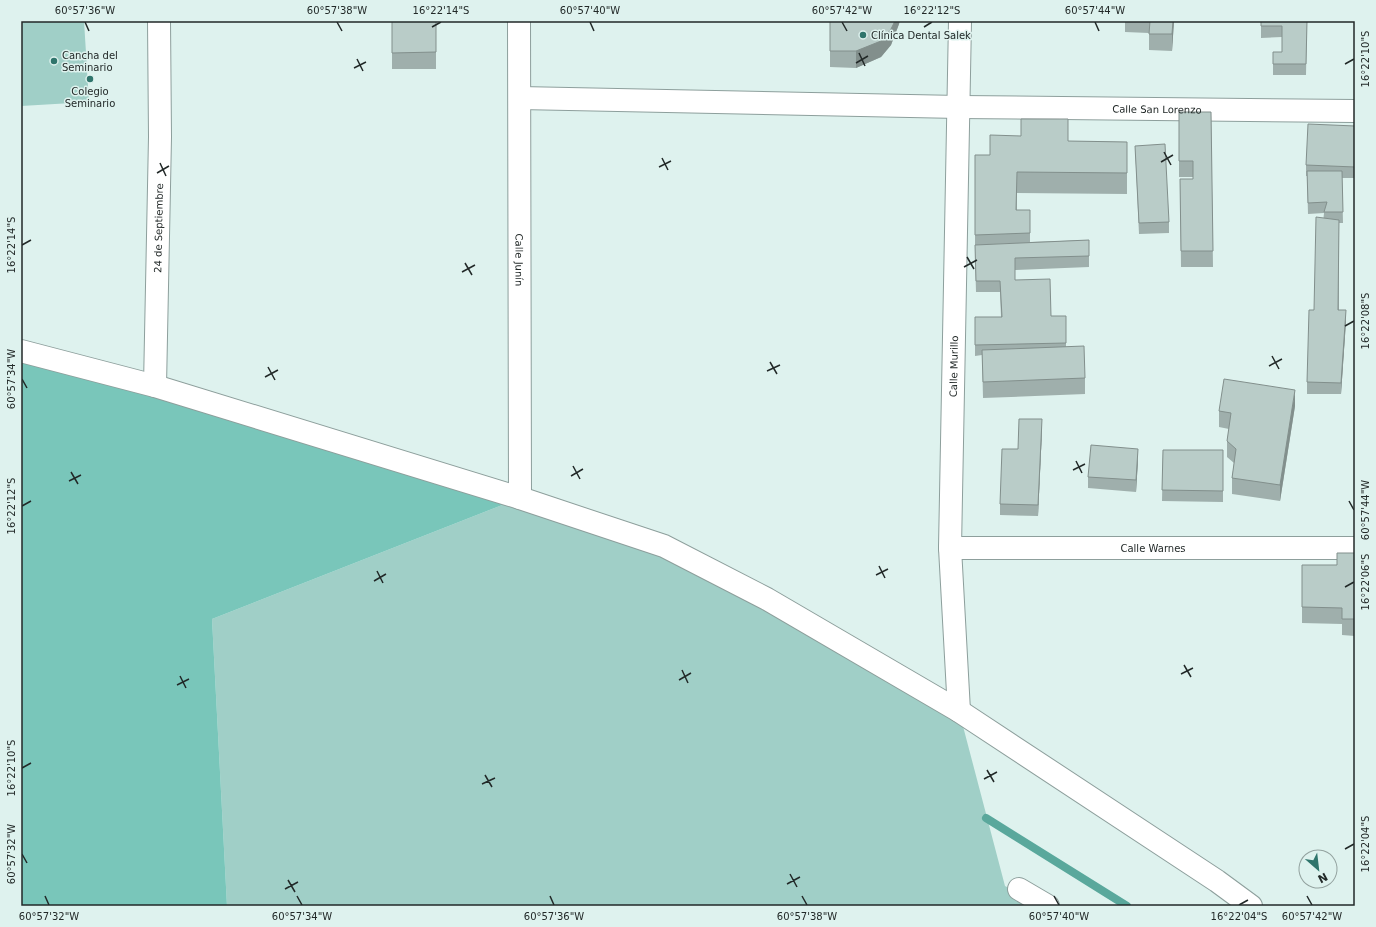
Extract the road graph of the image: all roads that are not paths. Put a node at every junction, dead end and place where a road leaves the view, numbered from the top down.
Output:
1 (159, 21) edge
2 (519, 21) edge
3 (960, 21) edge
4 (520, 98) junction
5 (960, 107) junction
6 (1355, 111) edge
7 (21, 351) edge
8 (155, 386) junction
9 (520, 498) junction
10 (950, 548) junction
11 (1355, 548) edge
12 (960, 711) junction
13 (1018, 889) dead end
14 (1048, 906) edge
15 (1251, 906) edge

1 - 8 street, 24 de Septiembre
2 - 4 street, Calle Junín
3 - 5 street, Calle Murillo
4 - 5 street, Calle San Lorenzo
4 - 9 street, Calle Junín
5 - 6 street, Calle San Lorenzo
5 - 10 street, Calle Murillo
7 - 8 street
8 - 9 street
9 - 12 street
10 - 11 street, Calle Warnes
10 - 12 street, Calle Murillo
12 - 15 street
13 - 14 street

